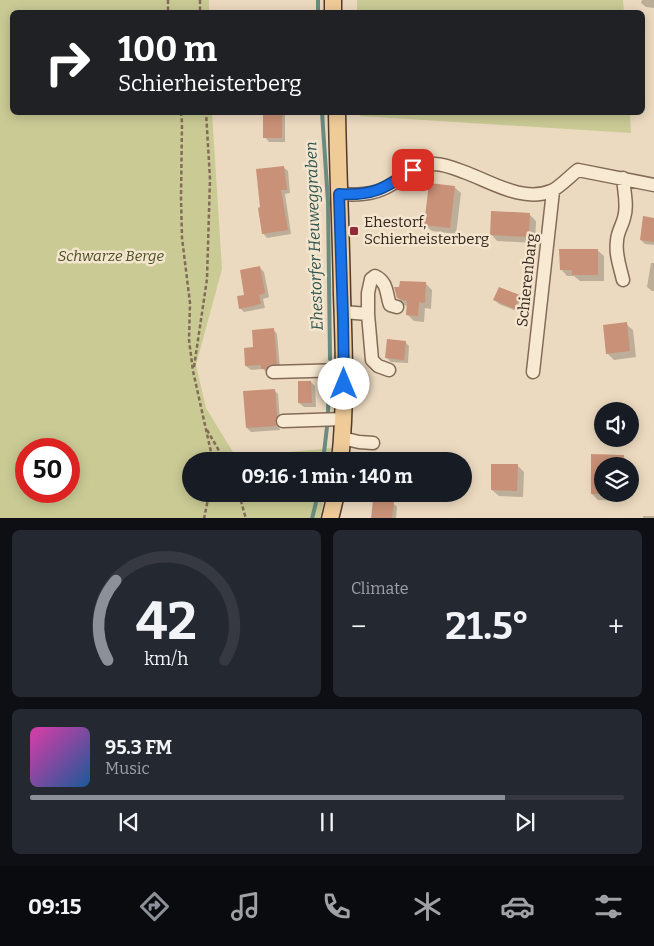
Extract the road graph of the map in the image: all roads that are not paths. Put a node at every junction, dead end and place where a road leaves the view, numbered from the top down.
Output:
1 (337, 115) edge
2 (622, 178) junction
3 (654, 185) edge
4 (552, 191) junction
5 (339, 194) junction
6 (622, 280) dead end
7 (397, 307) dead end
8 (343, 312) junction
9 (368, 314) junction
10 (344, 370) junction
11 (389, 370) dead end
12 (272, 372) dead end
13 (533, 372) dead end
14 (343, 419) junction
15 (284, 421) dead end
16 (342, 438) junction
17 (373, 444) dead end
18 (341, 452) edge
19 (334, 502) edge
20 (330, 518) edge

1 - 5 main road
2 - 3 street
2 - 4 street
2 - 6 street
4 - 5 street
4 - 13 street, Schierenbarg
5 - 8 main road
7 - 9 street
8 - 9 street
8 - 10 main road
9 - 11 street
10 - 12 street
10 - 14 main road
14 - 15 street
14 - 16 main road
16 - 17 street
16 - 18 main road
19 - 20 main road

